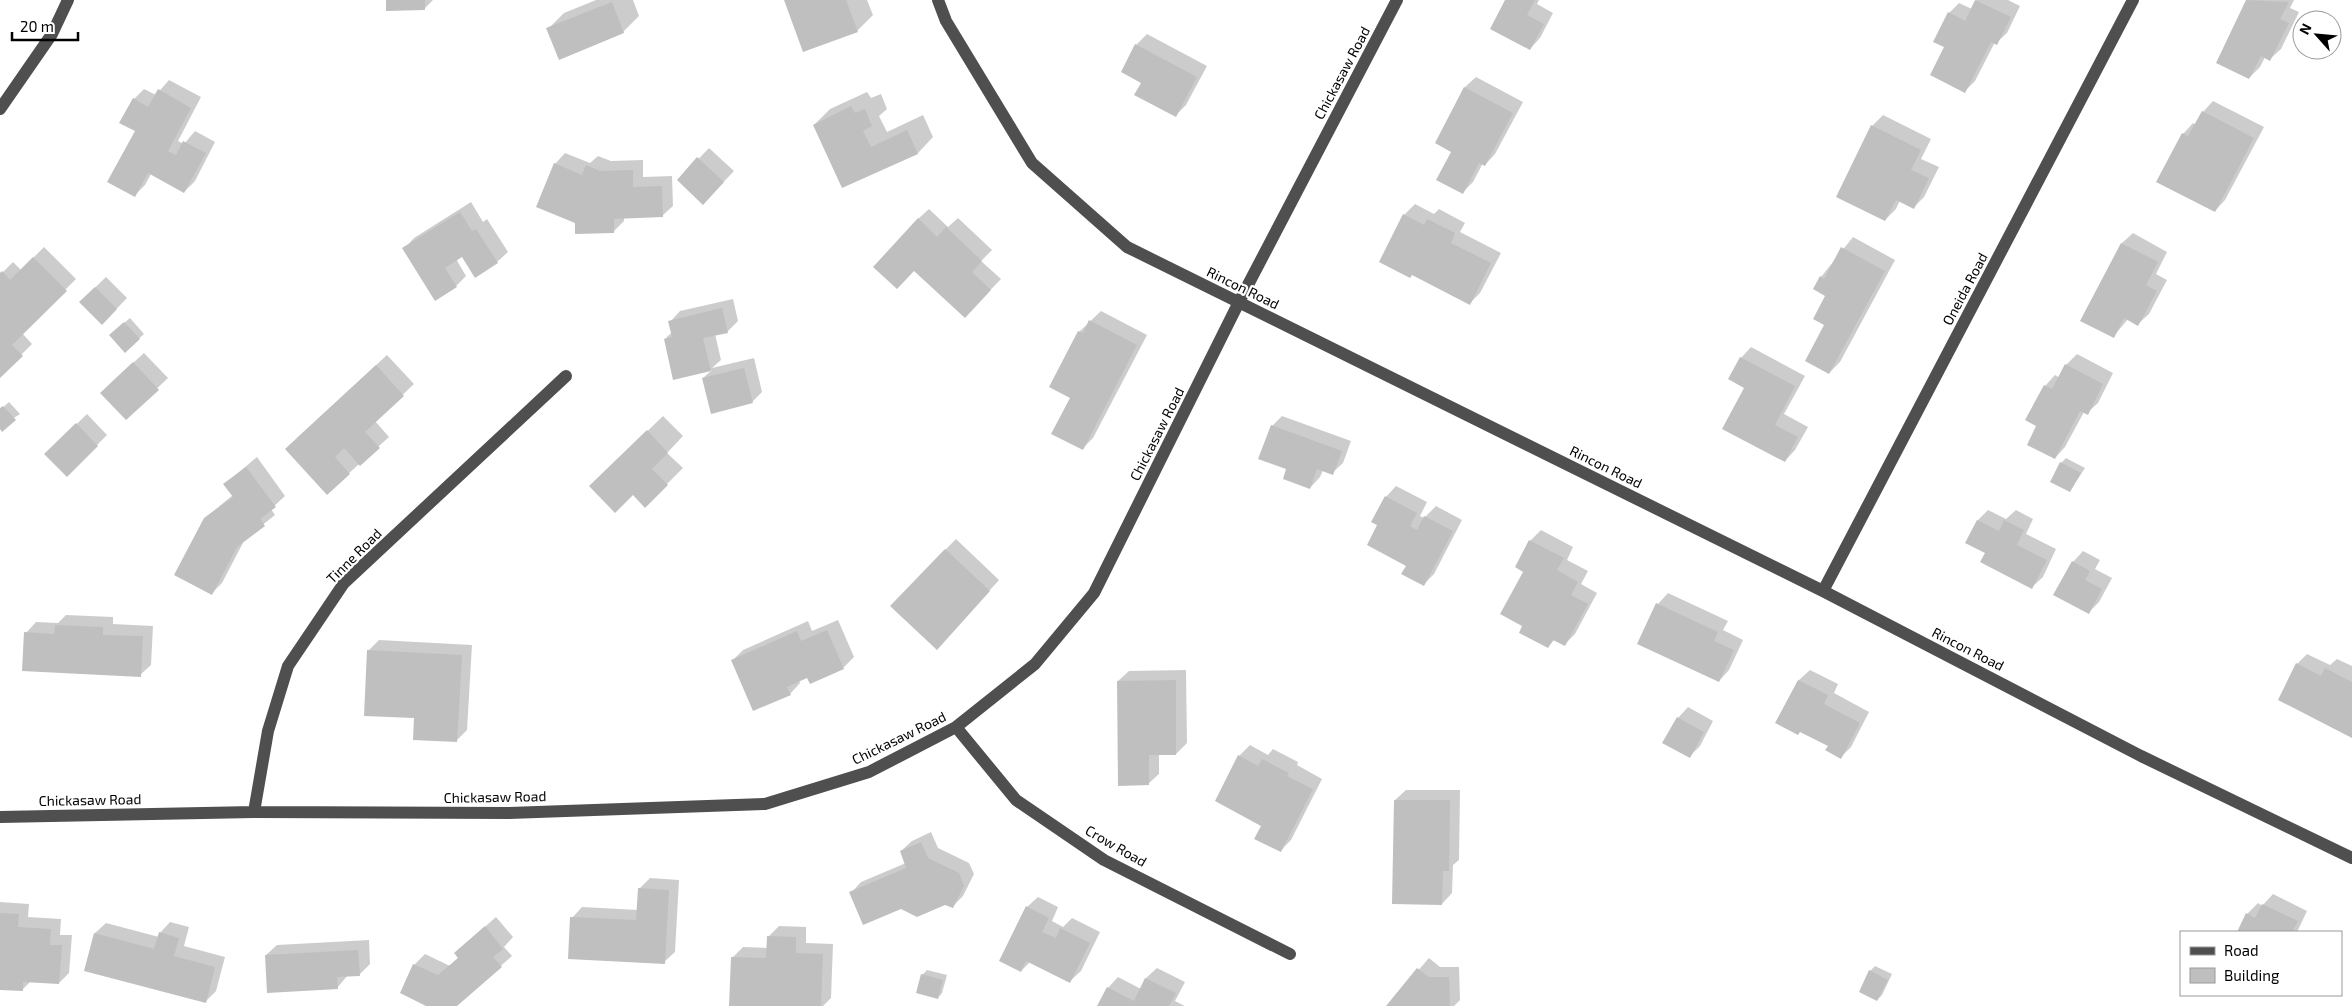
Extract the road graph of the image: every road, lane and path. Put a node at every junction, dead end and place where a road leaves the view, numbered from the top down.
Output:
1 (68, 0) edge
2 (938, 0) edge
3 (1397, 0) edge
4 (2133, 0) edge
5 (0, 110) edge
6 (1239, 302) junction
7 (566, 376) dead end
8 (1823, 591) junction
9 (956, 727) junction
10 (254, 812) junction
11 (0, 817) edge
12 (2352, 858) edge
13 (1290, 954) dead end

1 - 5 street
2 - 6 street, Rincon Road
3 - 6 street, Chickasaw Road
4 - 8 street, Oneida Road
6 - 8 street, Rincon Road
6 - 9 street, Chickasaw Road
7 - 10 street, Tinne Road
8 - 12 street, Rincon Road
9 - 10 street, Chickasaw Road
9 - 13 street, Crow Road
10 - 11 street, Chickasaw Road

